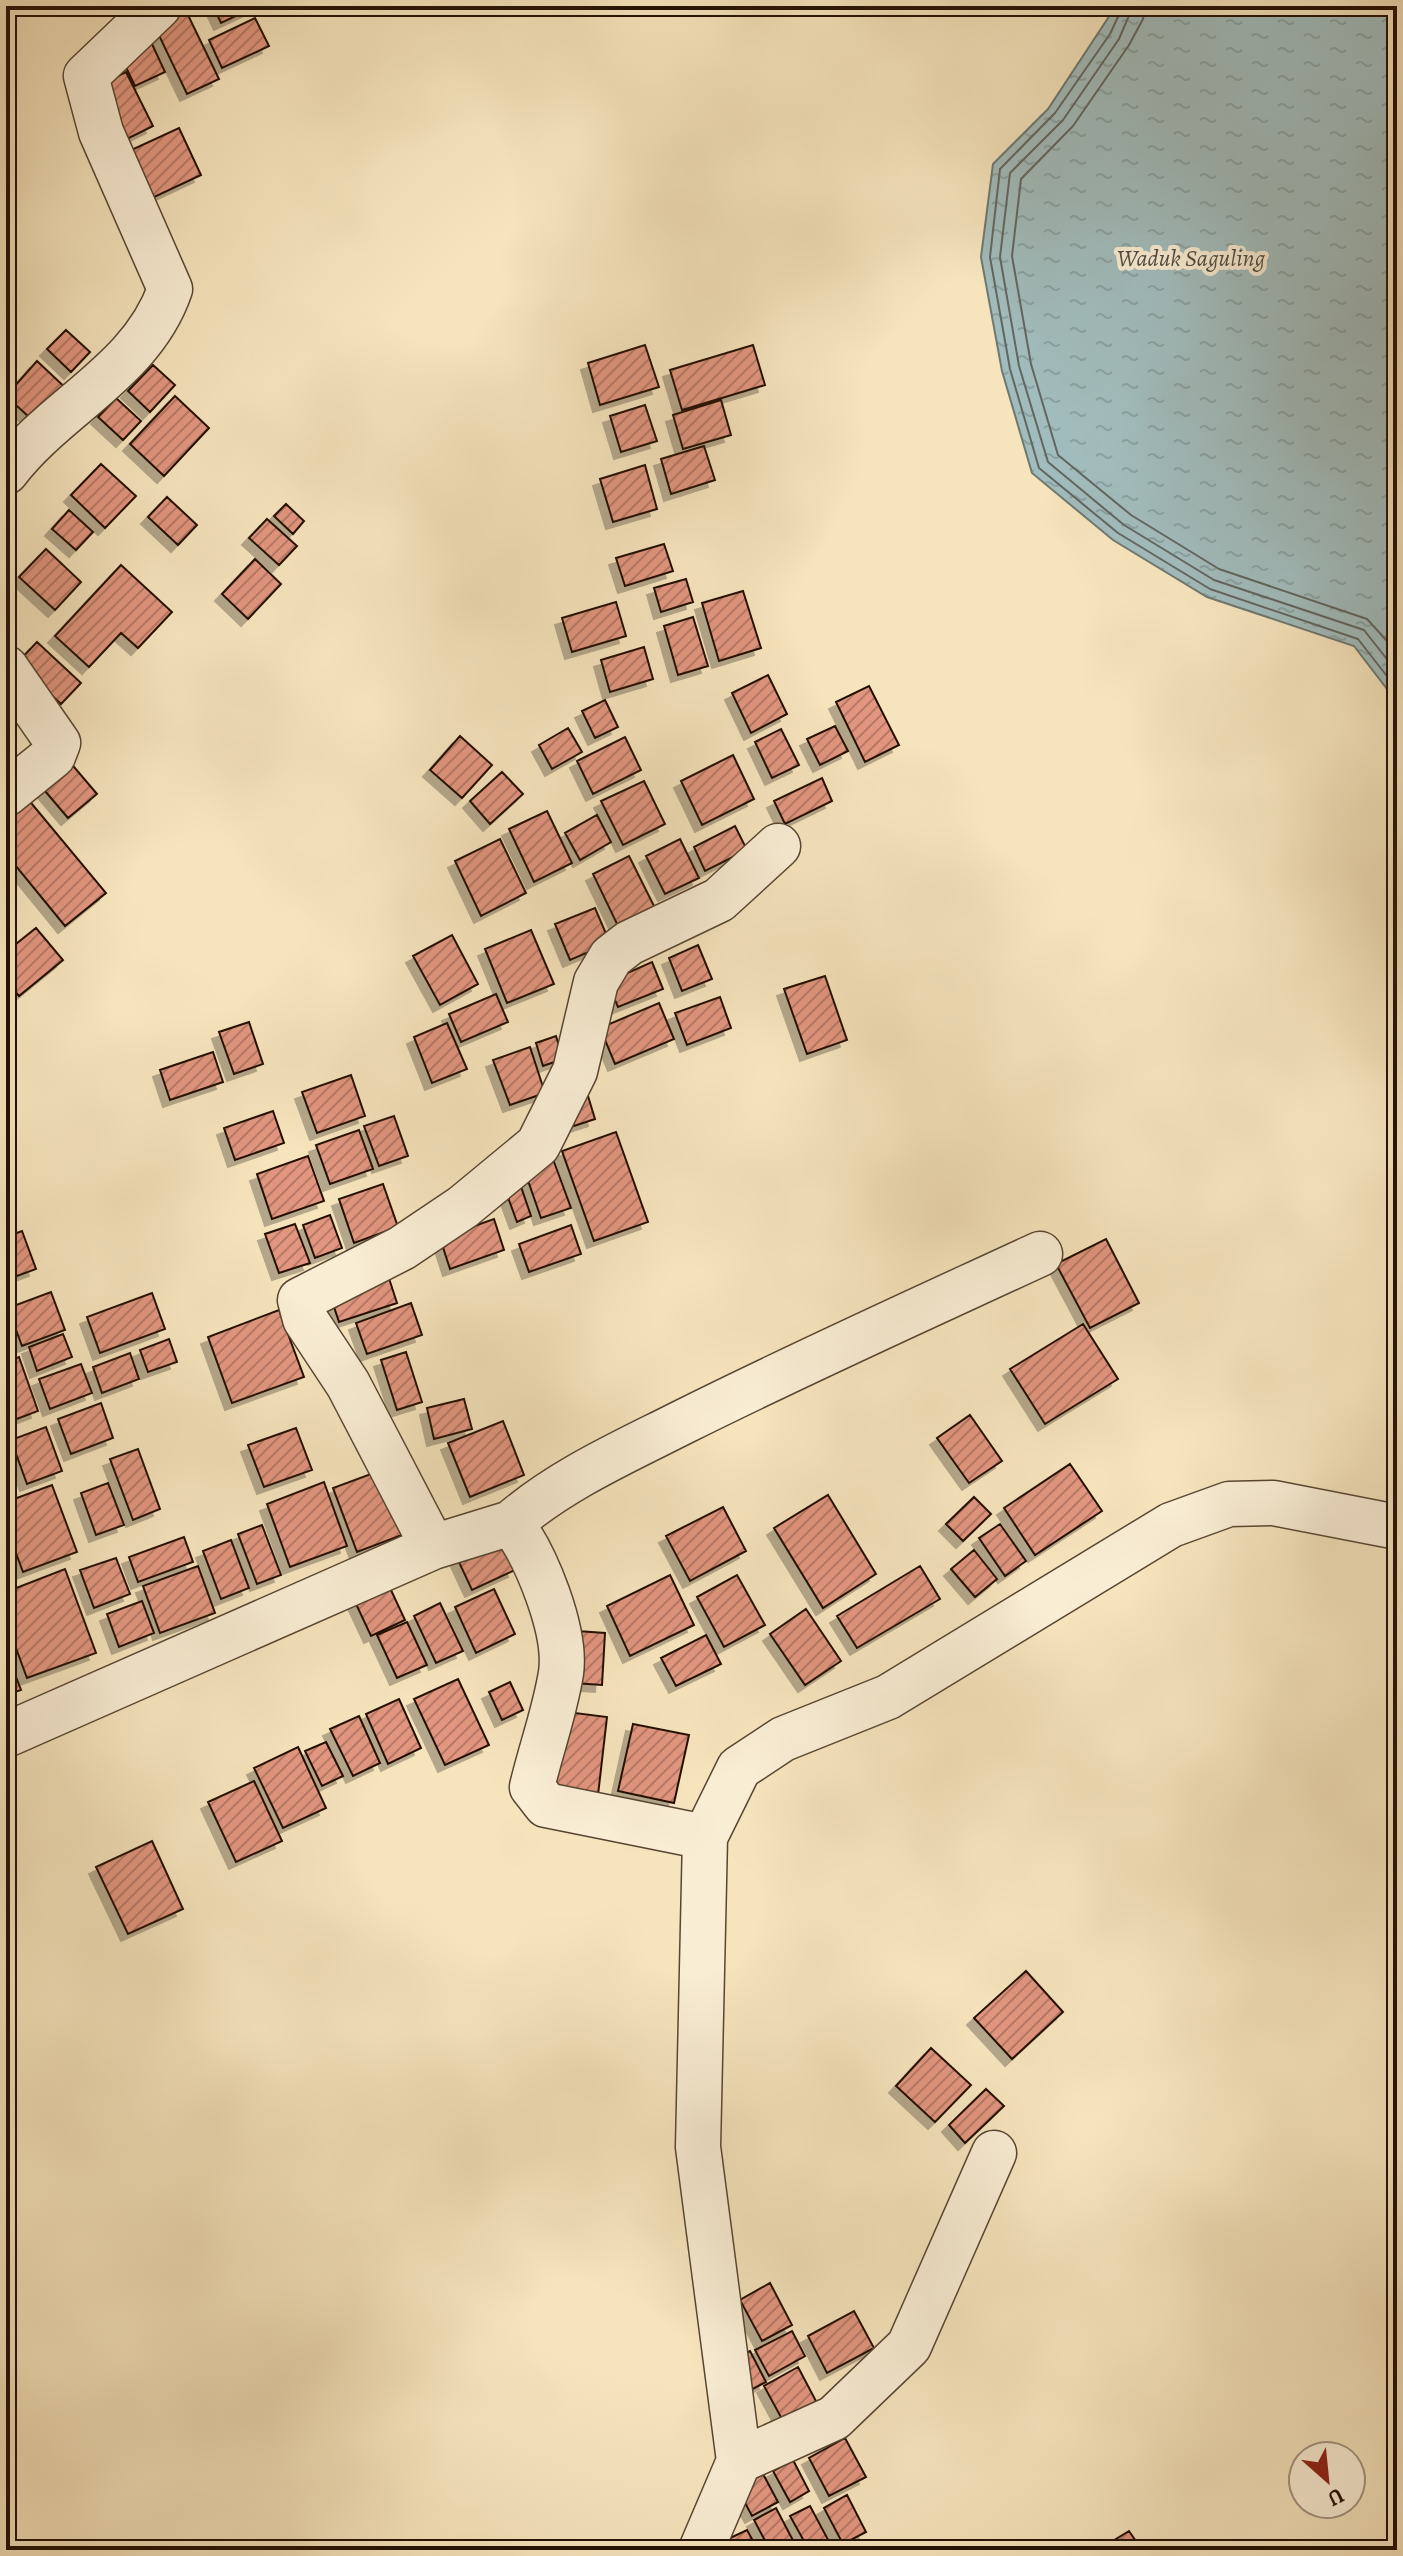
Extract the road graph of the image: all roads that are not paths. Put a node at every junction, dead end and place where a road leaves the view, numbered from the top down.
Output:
1 (159, 6) edge
2 (6, 472) edge
3 (6, 668) edge
4 (6, 794) edge
5 (778, 846) dead end
6 (1040, 1254) dead end
7 (511, 1523) junction
8 (1397, 1527) edge
9 (433, 1547) junction
10 (6, 1735) edge
11 (705, 1837) junction
12 (994, 2153) dead end
13 (739, 2461) junction
14 (701, 2550) edge

1 - 2 street
3 - 4 street
5 - 9 street
6 - 7 street
7 - 9 street
7 - 11 street
8 - 11 street
9 - 10 street
11 - 13 street
12 - 13 street
13 - 14 street

